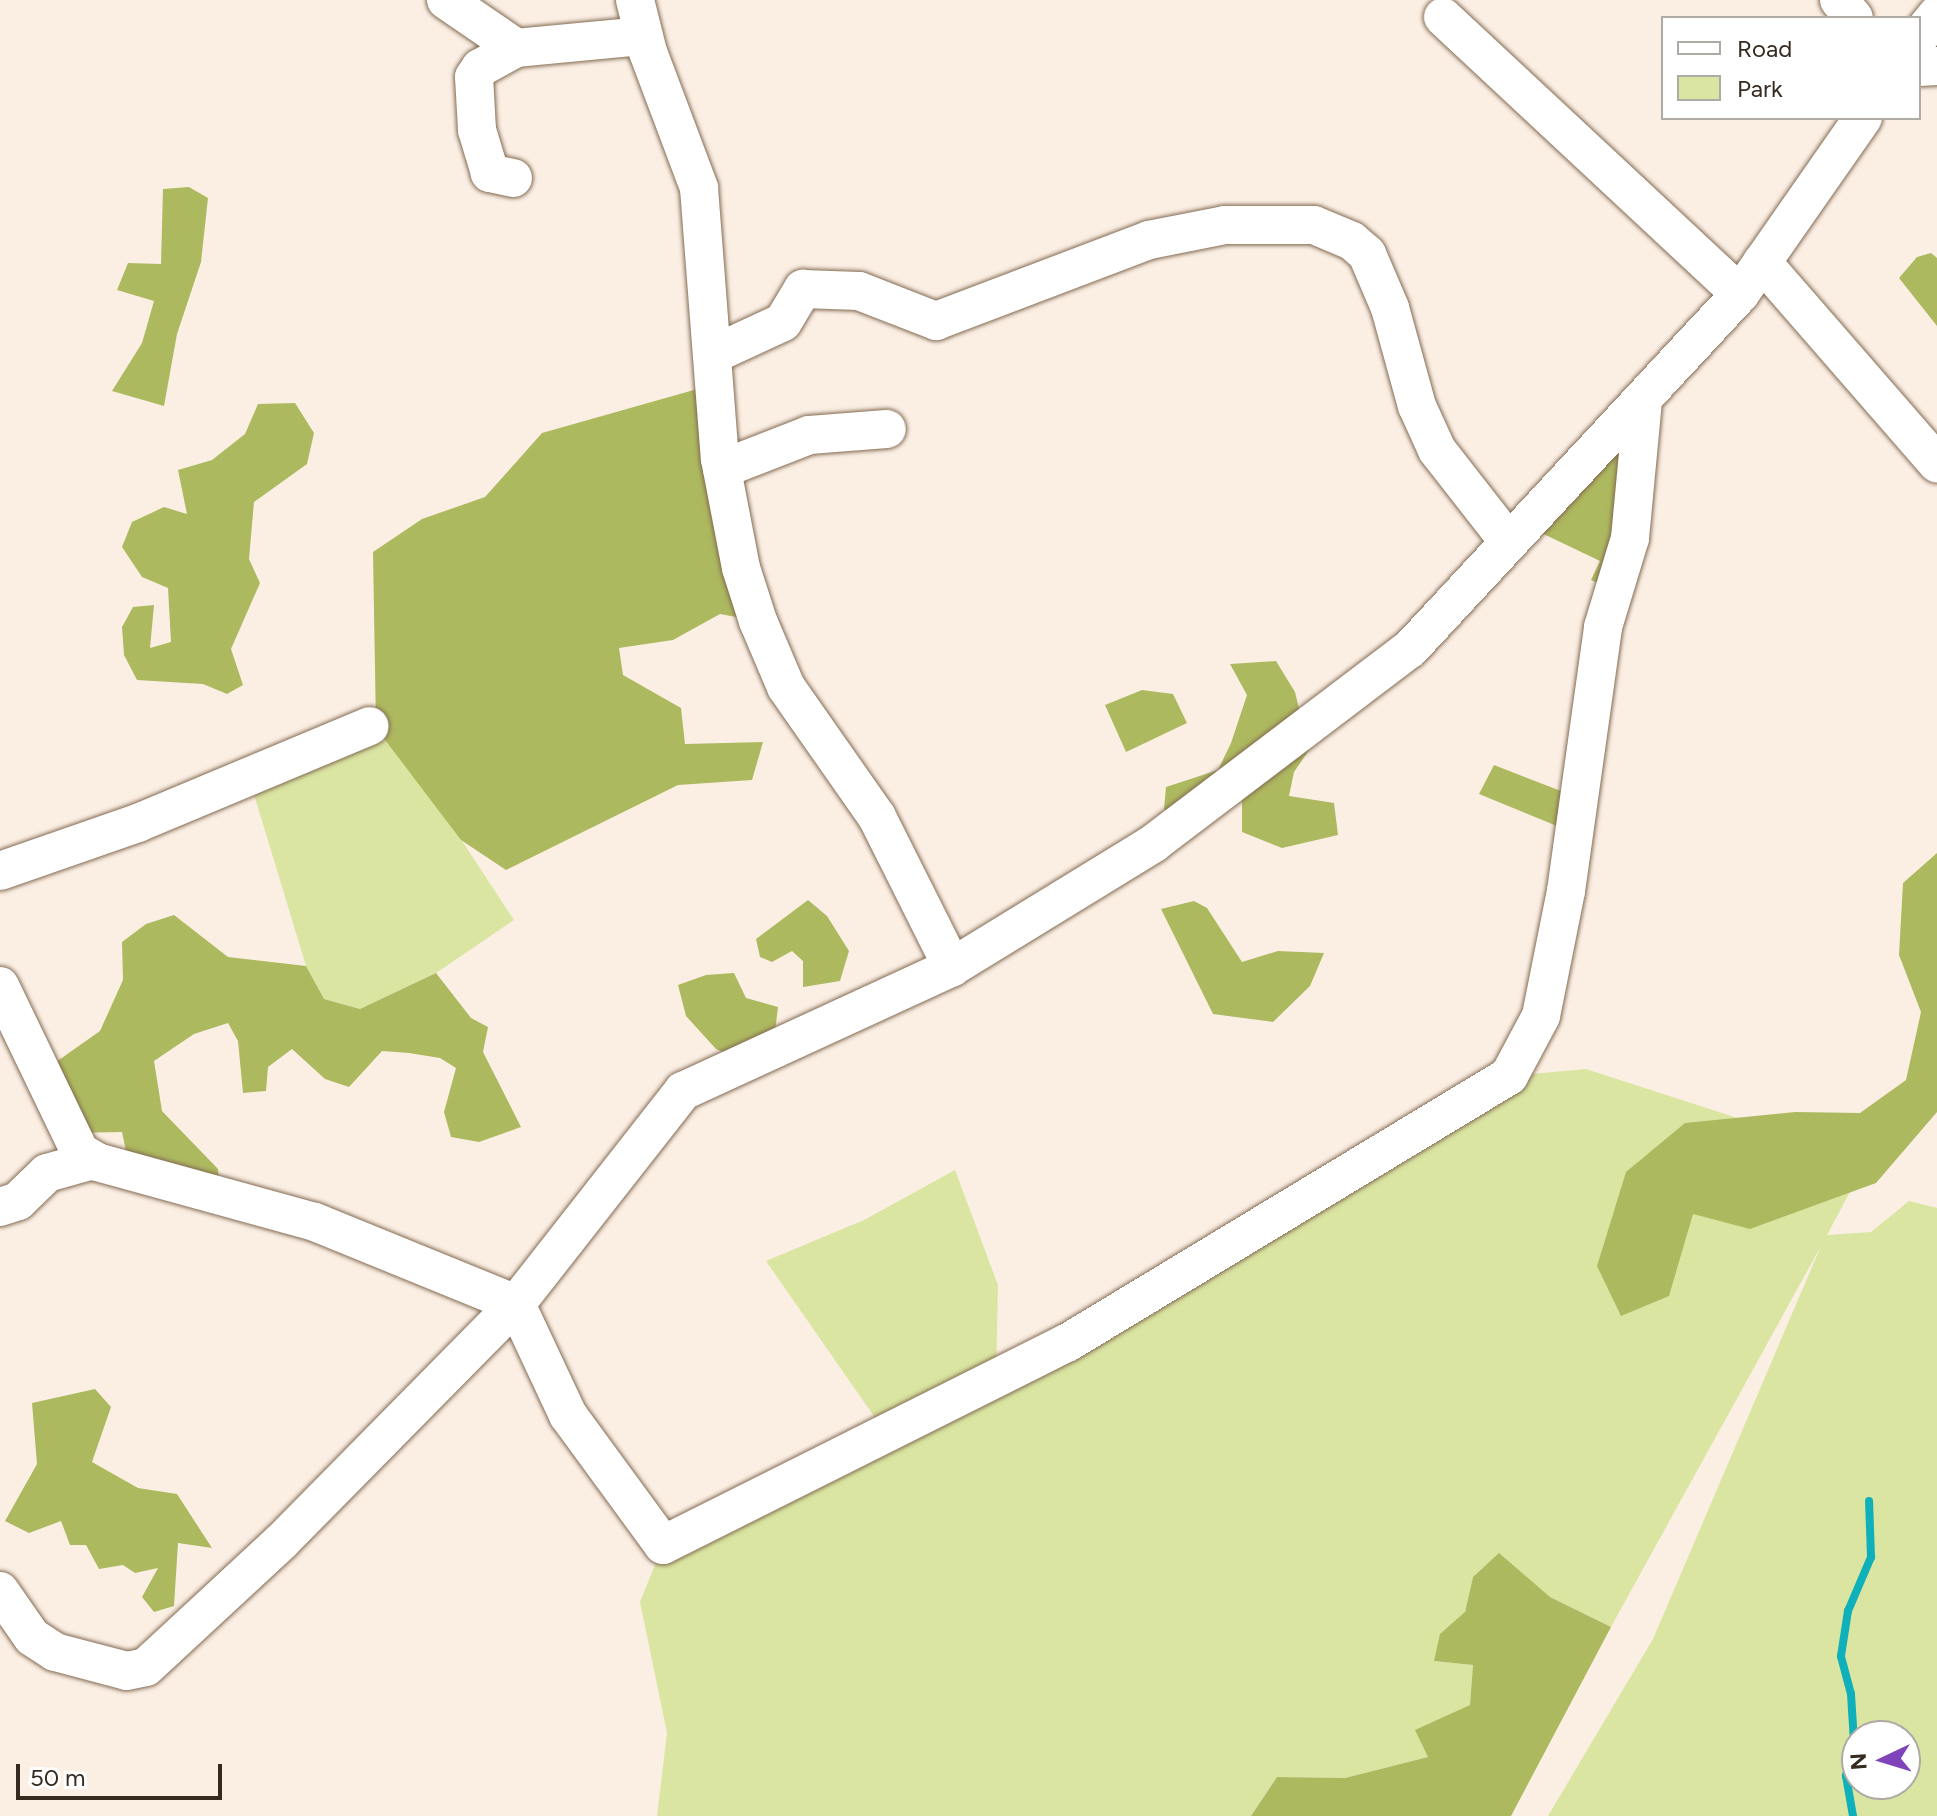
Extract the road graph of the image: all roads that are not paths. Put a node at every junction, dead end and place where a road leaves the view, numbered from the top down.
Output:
1 (446, 0) edge
2 (1839, 0) edge
3 (1937, 15) edge
4 (1852, 16) edge
5 (1443, 17) dead end
6 (639, 18) edge
7 (1921, 35) edge
8 (516, 48) junction
9 (1862, 120) edge
10 (513, 178) dead end
11 (1762, 262) junction
12 (1740, 294) junction
13 (712, 355) junction
14 (1643, 401) junction
15 (887, 429) dead end
16 (1937, 463) edge
17 (722, 469) junction
18 (1508, 541) junction
19 (370, 726) dead end
20 (0, 871) edge
21 (952, 967) junction
22 (0, 986) edge
23 (93, 1160) junction
24 (0, 1207) edge
25 (516, 1304) junction
26 (6, 1611) edge

1 - 8 street
2 - 4 street
3 - 7 street
5 - 12 street
6 - 8 street
6 - 13 street
8 - 10 street
9 - 11 street
11 - 12 street
11 - 16 street
12 - 14 street
13 - 17 street
13 - 18 street
14 - 18 street
14 - 25 street
15 - 17 street
17 - 21 street
18 - 21 street
19 - 20 street
21 - 25 street
22 - 23 street
23 - 24 street
23 - 25 street
25 - 26 street

